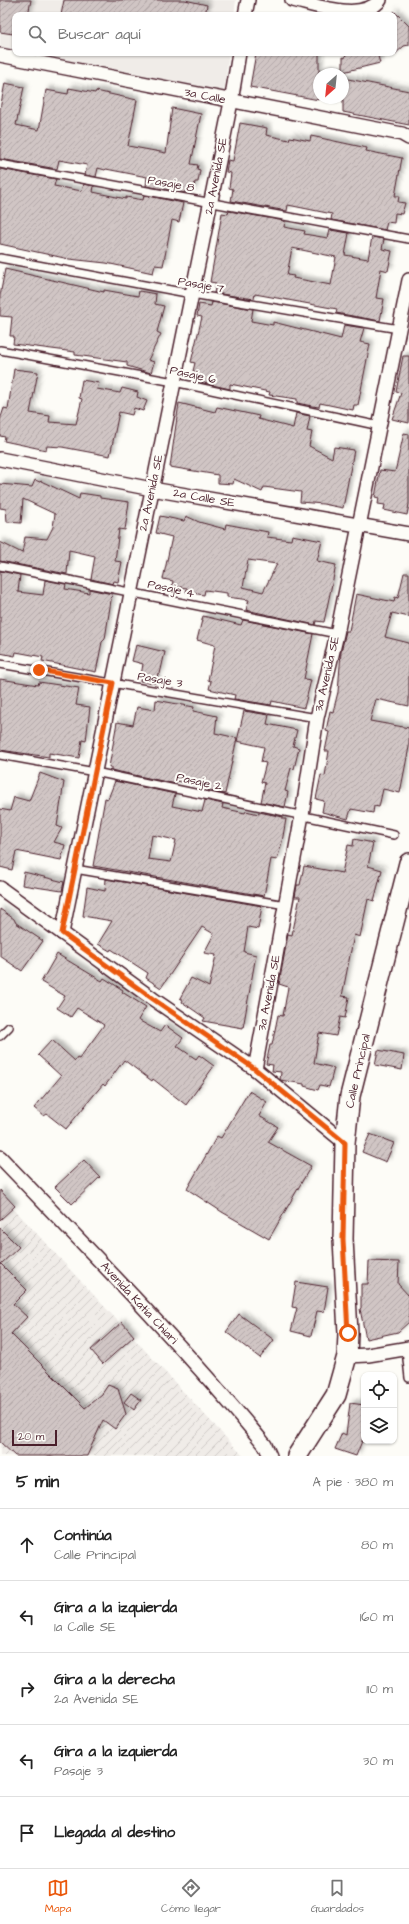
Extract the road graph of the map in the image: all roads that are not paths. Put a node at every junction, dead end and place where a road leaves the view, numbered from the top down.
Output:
1 (248, 0) edge
2 (292, 0) edge
3 (378, 3) edge
4 (246, 12) edge
5 (0, 56) edge
6 (239, 56) edge
7 (231, 102) junction
8 (409, 138) edge
9 (0, 164) edge
10 (210, 203) junction
11 (409, 239) edge
12 (0, 258) edge
13 (409, 280) edge
14 (192, 294) junction
15 (399, 330) junction
16 (0, 350) edge
17 (174, 382) junction
18 (380, 426) junction
19 (0, 459) edge
20 (152, 489) junction
21 (358, 527) junction
22 (409, 534) edge
23 (0, 566) edge
24 (131, 592) junction
25 (337, 634) junction
26 (0, 664) edge
27 (113, 683) junction
28 (317, 718) junction
29 (0, 755) edge
30 (95, 772) junction
31 (302, 814) junction
32 (394, 835) dead end
33 (409, 863) edge
34 (75, 869) junction
35 (0, 888) edge
36 (404, 903) edge
37 (286, 905) junction
38 (62, 933) junction
39 (9, 1027) dead end
40 (0, 1036) edge
41 (255, 1069) junction
42 (345, 1143) junction
43 (0, 1157) edge
44 (408, 1349) edge
45 (346, 1356) junction
46 (409, 1378) edge
47 (270, 1456) edge
48 (297, 1456) edge

1 - 4 street
2 - 3 street
5 - 7 street, 3a Calle
6 - 7 street, 2a Avenida SE
7 - 8 street, 3a Calle
7 - 10 street, 2a Avenida SE
9 - 10 lane, Pasaje 8
10 - 11 lane, Pasaje 8
10 - 14 street, 2a Avenida SE
12 - 14 lane, Pasaje 7
13 - 15 street, 3a Avenida SE
14 - 15 lane, Pasaje 7
14 - 17 street, 2a Avenida SE
15 - 18 street, 3a Avenida SE
16 - 17 lane, Pasaje 6
17 - 18 lane, Pasaje 6
17 - 20 street, 2a Avenida SE
18 - 21 street, 3a Avenida SE
19 - 20 street, 2a Calle SE
20 - 21 street, 2a Calle SE
20 - 24 street, 2a Avenida SE
21 - 22 street, 2a Calle SE
21 - 25 street, 3a Avenida SE
23 - 24 lane, Pasaje 4
24 - 25 lane, Pasaje 4
24 - 27 street, 2a Avenida SE
25 - 28 street, 3a Avenida SE
26 - 27 lane, Pasaje 3
27 - 28 lane, Pasaje 3
27 - 30 street, 2a Avenida SE
28 - 31 street, 3a Avenida SE
29 - 30 lane, Pasaje 2
30 - 31 lane, Pasaje 2
30 - 34 street, 2a Avenida SE
31 - 32 lane, Pasaje 2
31 - 37 street, 3a Avenida SE
33 - 36 street, Calle Principal
34 - 37 lane
34 - 38 street, 2a Avenida SE
35 - 38 street
36 - 42 street, Calle Principal
37 - 41 street, 3a Avenida SE
38 - 41 street
39 - 40 lane
41 - 42 street
42 - 45 street, Calle Principal
43 - 47 street, Avenida Katia Chiari
44 - 45 street
44 - 46 lane
45 - 48 street, Calle Principal

